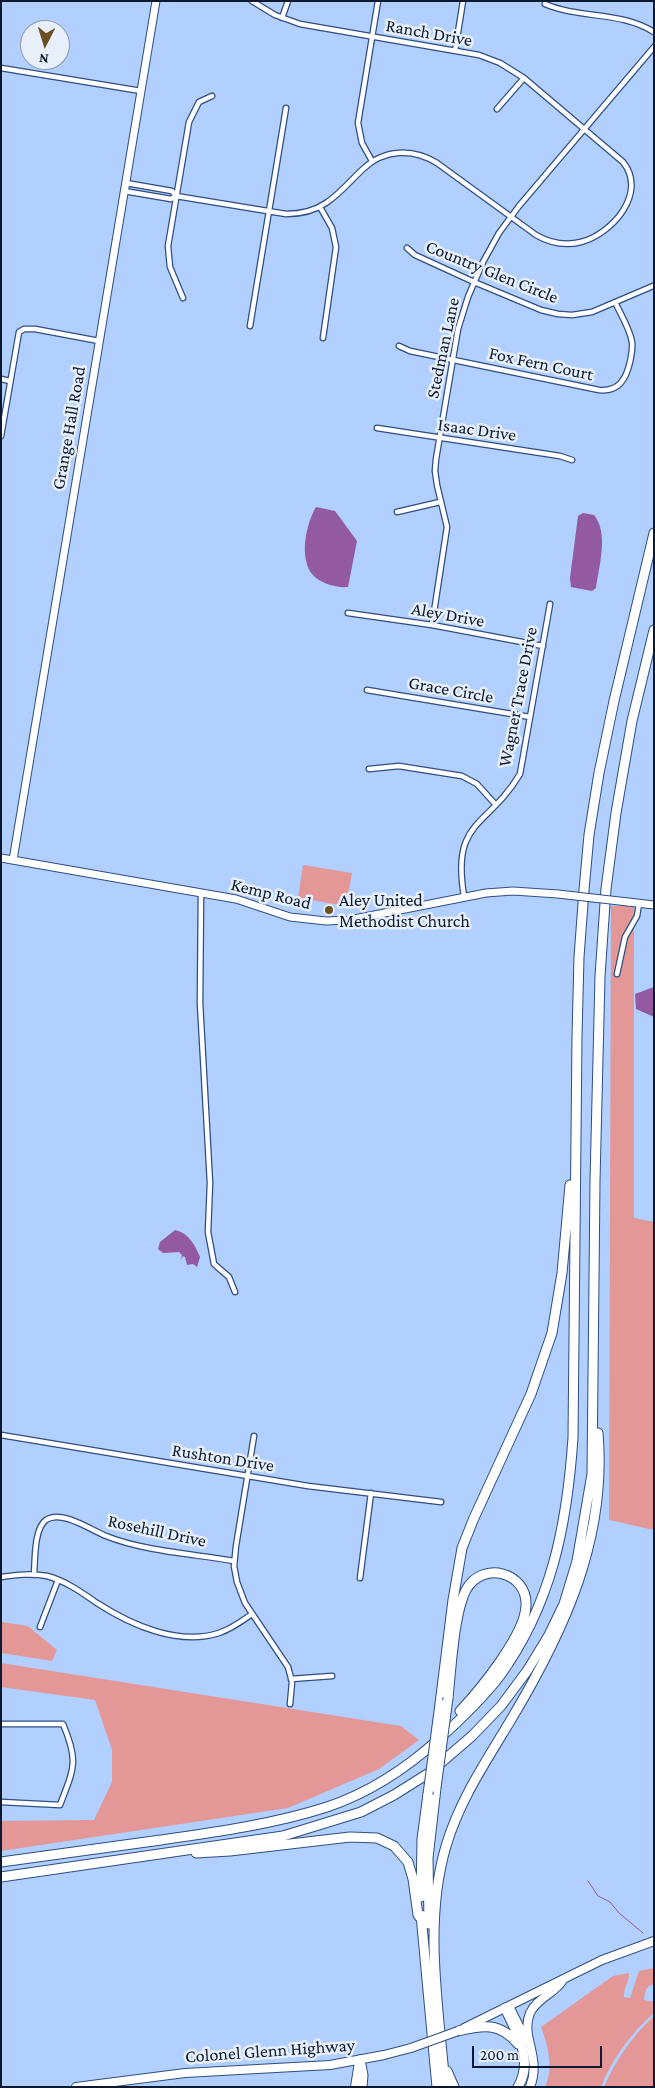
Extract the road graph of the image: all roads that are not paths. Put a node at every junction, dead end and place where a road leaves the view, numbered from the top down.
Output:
1 (156, 1) edge
2 (252, 1) edge
3 (288, 1) edge
4 (378, 1) edge
5 (463, 1) edge
6 (545, 4) dead end
7 (282, 18) junction
8 (654, 32) edge
9 (372, 36) junction
10 (654, 47) edge
11 (455, 51) junction
12 (1, 68) edge
13 (524, 78) junction
14 (141, 91) junction
15 (212, 96) dead end
16 (286, 108) dead end
17 (497, 109) dead end
18 (584, 129) junction
19 (372, 161) junction
20 (126, 183) junction
21 (124, 192) junction
22 (176, 196) junction
23 (320, 207) junction
24 (269, 211) junction
25 (511, 216) junction
26 (407, 248) dead end
27 (474, 282) junction
28 (653, 286) edge
29 (183, 298) dead end
30 (615, 302) junction
31 (250, 326) dead end
32 (323, 338) dead end
33 (99, 341) junction
34 (399, 346) dead end
35 (452, 359) junction
36 (1, 379) edge
37 (10, 381) junction
38 (377, 428) dead end
39 (1, 436) edge
40 (439, 439) junction
41 (572, 460) dead end
42 (440, 502) junction
43 (397, 512) dead end
44 (654, 533) edge
45 (550, 604) dead end
46 (348, 612) dead end
47 (432, 625) junction
48 (654, 630) edge
49 (542, 646) junction
50 (367, 690) dead end
51 (530, 717) junction
52 (368, 769) dead end
53 (496, 805) junction
54 (1, 858) edge
55 (13, 860) junction
56 (201, 893) junction
57 (464, 896) junction
58 (639, 904) junction
59 (654, 905) edge
60 (617, 974) dead end
61 (576, 1118) junction
62 (235, 1292) dead end
63 (594, 1390) junction
64 (1, 1435) edge
65 (254, 1436) dead end
66 (247, 1476) junction
67 (371, 1494) junction
68 (441, 1502) dead end
69 (234, 1561) junction
70 (34, 1575) junction
71 (1, 1577) edge
72 (360, 1578) dead end
73 (58, 1580) junction
74 (252, 1614) junction
75 (40, 1627) dead end
76 (332, 1676) dead end
77 (292, 1679) junction
78 (290, 1704) dead end
79 (1, 1724) edge
80 (1, 1802) edge
81 (329, 1806) junction
82 (136, 1856) junction
83 (1, 1862) edge
84 (1, 1877) edge
85 (422, 1920) junction
86 (654, 1941) edge
87 (434, 1951) junction
88 (564, 1979) junction
89 (507, 2007) junction
90 (458, 2031) junction
91 (527, 2049) junction
92 (442, 2056) junction
93 (360, 2060) junction
94 (76, 2087) edge
95 (355, 2087) edge
96 (362, 2087) edge
97 (437, 2087) edge
98 (445, 2087) edge
99 (454, 2087) edge
100 (518, 2087) edge
101 (530, 2087) edge

1 - 14 main road, Grange Hall Road
2 - 7 street, Ranch Drive
3 - 7 street
4 - 9 street
5 - 11 street
6 - 8 street
7 - 9 street, Ranch Drive
9 - 11 street, Ranch Drive
9 - 19 street
10 - 18 street, Stedman Lane
11 - 13 street, Ranch Drive
12 - 14 street
13 - 17 street
13 - 18 street, Ranch Drive
14 - 20 main road, Grange Hall Road
15 - 22 street
16 - 24 street
18 - 25 street, Stedman Lane
18 - 25 street, Ranch Drive
19 - 23 street
19 - 25 street, Ranch Drive
20 - 21 main road, Grange Hall Road
20 - 22 street
21 - 22 street
21 - 33 main road, Grange Hall Road
22 - 24 street
22 - 29 street
23 - 24 street
23 - 32 street
24 - 31 street
25 - 27 street, Stedman Lane
26 - 27 street, Country Glen Circle
27 - 30 street, Country Glen Circle
27 - 35 street, Stedman Lane
28 - 30 street, Country Glen Circle
30 - 35 street, Fox Fern Court
33 - 37 street
33 - 55 main road, Grange Hall Road
34 - 35 street, Fox Fern Court
35 - 40 street, Stedman Lane
36 - 37 street
37 - 39 street
38 - 40 street, Isaac Drive
40 - 41 street, Isaac Drive
40 - 42 street, Stedman Lane
42 - 43 street
42 - 47 street, Stedman Lane
44 - 61 highway
45 - 49 street, Wagner Trace Drive
46 - 47 street, Aley Drive
47 - 49 street, Aley Drive
48 - 63 highway
49 - 51 street, Wagner Trace Drive
50 - 51 street, Grace Circle
51 - 53 street, Wagner Trace Drive
52 - 53 street
53 - 57 street, Wagner Trace Drive
54 - 55 main road, Kemp Road
55 - 56 main road, Kemp Road
56 - 57 main road, Kemp Road
56 - 62 street
57 - 58 main road, Kemp Road, bridge
58 - 59 main road, Kemp Road
58 - 60 street
61 - 81 highway
61 - 85 highway, bridge
63 - 82 highway
63 - 87 highway
64 - 66 street, Rushton Drive
65 - 66 street
66 - 67 street, Rushton Drive
66 - 69 street
67 - 68 street, Rushton Drive
67 - 72 street
69 - 70 street, Rosehill Drive
69 - 74 street
70 - 71 street
70 - 73 street
73 - 74 street
73 - 75 street
74 - 77 street
76 - 77 street
77 - 78 street
79 - 80 street
81 - 83 highway
81 - 87 highway, bridge
82 - 84 highway
82 - 85 highway
85 - 97 highway
86 - 88 main road, Colonel Glenn Highway
87 - 92 highway
88 - 89 main road, Colonel Glenn Highway
88 - 91 main road
89 - 90 main road, Colonel Glenn Highway
89 - 91 highway
90 - 91 highway
90 - 93 main road, Colonel Glenn Highway, bridge
91 - 100 highway
91 - 101 main road
92 - 98 highway
92 - 99 highway
93 - 94 main road, Colonel Glenn Highway
93 - 95 main road
93 - 96 highway

